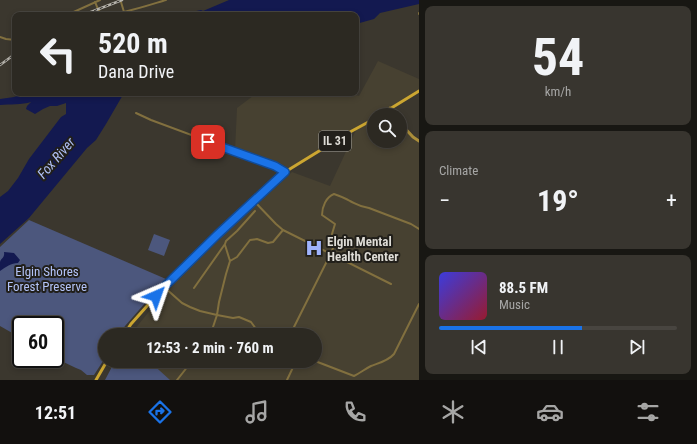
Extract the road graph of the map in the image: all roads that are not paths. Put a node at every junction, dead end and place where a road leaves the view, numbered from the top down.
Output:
1 (100, 0) edge
2 (166, 0) edge
3 (96, 2) junction
4 (120, 2) dead end
5 (74, 12) edge
6 (100, 12) edge
7 (124, 12) joint
8 (0, 37) edge
9 (12, 40) edge
10 (419, 91) edge
11 (390, 108) edge
12 (136, 114) dead end
13 (367, 122) edge
14 (407, 131) edge
15 (419, 141) edge
16 (285, 172) junction
17 (254, 201) junction
18 (255, 211) dead end
19 (419, 229) edge
20 (283, 230) junction
21 (225, 244) junction
22 (330, 253) junction
23 (230, 262) junction
24 (391, 284) dead end
25 (164, 287) junction
26 (194, 288) dead end
27 (419, 304) edge
28 (217, 315) junction
29 (128, 328) edge
30 (212, 328) edge
31 (255, 328) edge
32 (293, 328) edge
33 (322, 364) edge
34 (103, 368) edge
35 (186, 368) edge
36 (293, 368) edge
37 (96, 380) edge
38 (177, 380) edge
39 (287, 380) edge

1 - 3 street
2 - 7 street
3 - 5 street
3 - 6 street
4 - 7 street
8 - 9 street
10 - 11 main road
12 - 16 street
13 - 16 main road, IL 31
14 - 15 street
16 - 17 main road, IL 31
17 - 20 street
17 - 25 main road, IL 31
18 - 21 street
19 - 22 street
20 - 22 street
20 - 23 street
21 - 23 street
21 - 26 street
22 - 24 street
22 - 32 street
23 - 28 street
25 - 28 street
25 - 29 main road, IL 31
27 - 33 street
28 - 30 street
28 - 31 street
34 - 37 main road
35 - 38 street
36 - 39 street

